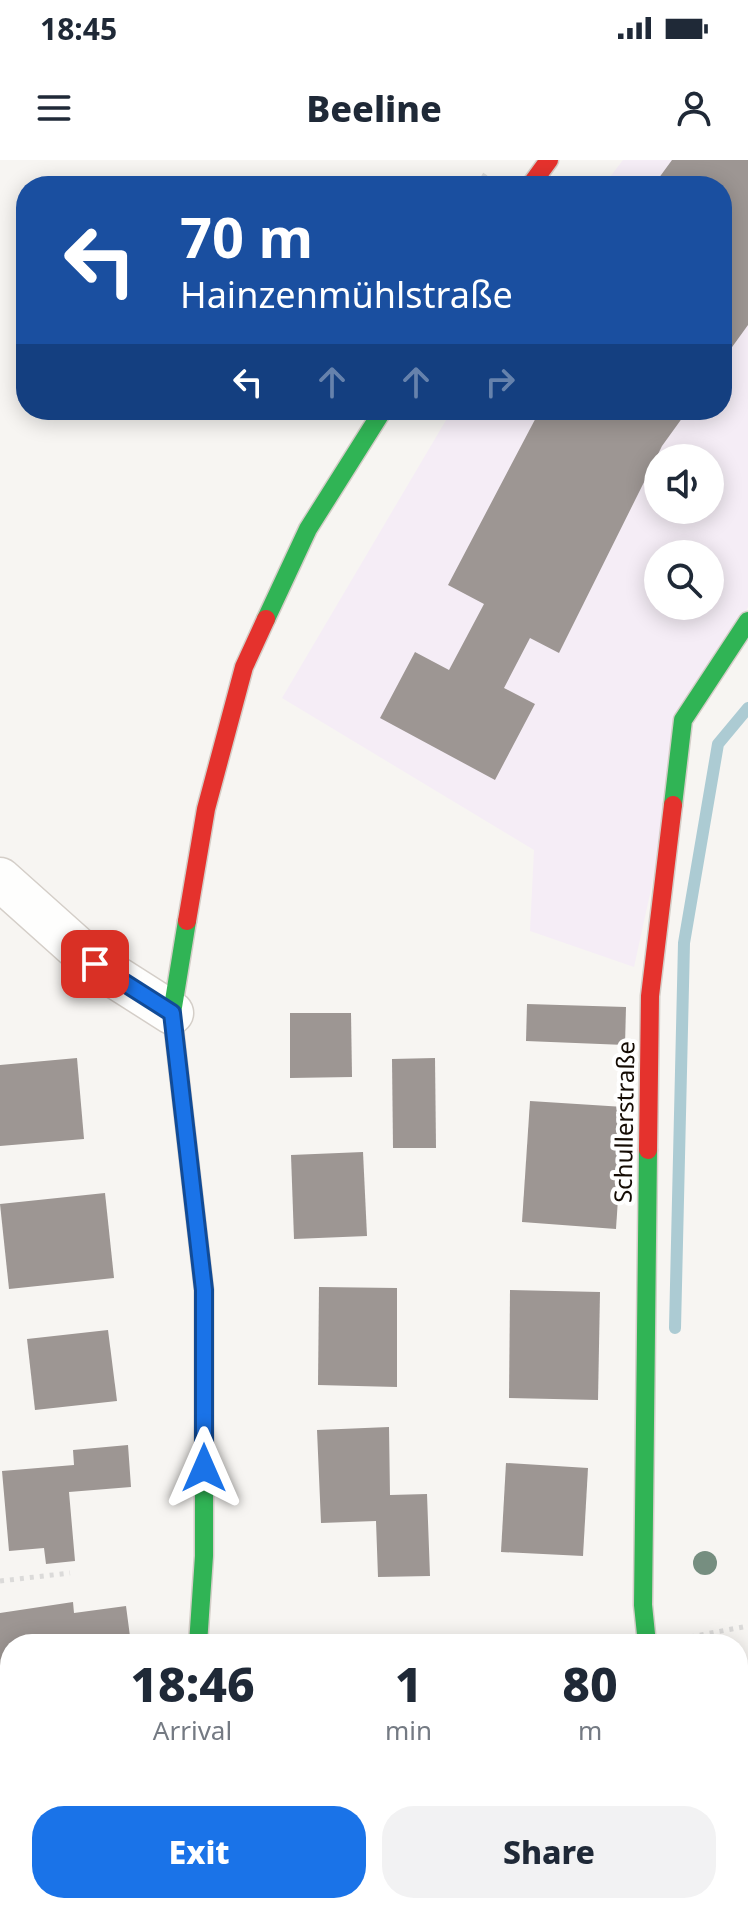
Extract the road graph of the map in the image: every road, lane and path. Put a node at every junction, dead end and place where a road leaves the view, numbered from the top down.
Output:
1 (377, 420) edge
2 (748, 621) edge
3 (0, 879) edge
4 (172, 1013) junction
5 (70, 1573) dead end
6 (0, 1581) edge
7 (748, 1626) edge
8 (199, 1634) edge
9 (646, 1634) edge
10 (707, 1634) edge

1 - 4 main road
2 - 9 main road, Schullerstraße
3 - 4 street
4 - 8 main road
5 - 6 path
7 - 10 path

